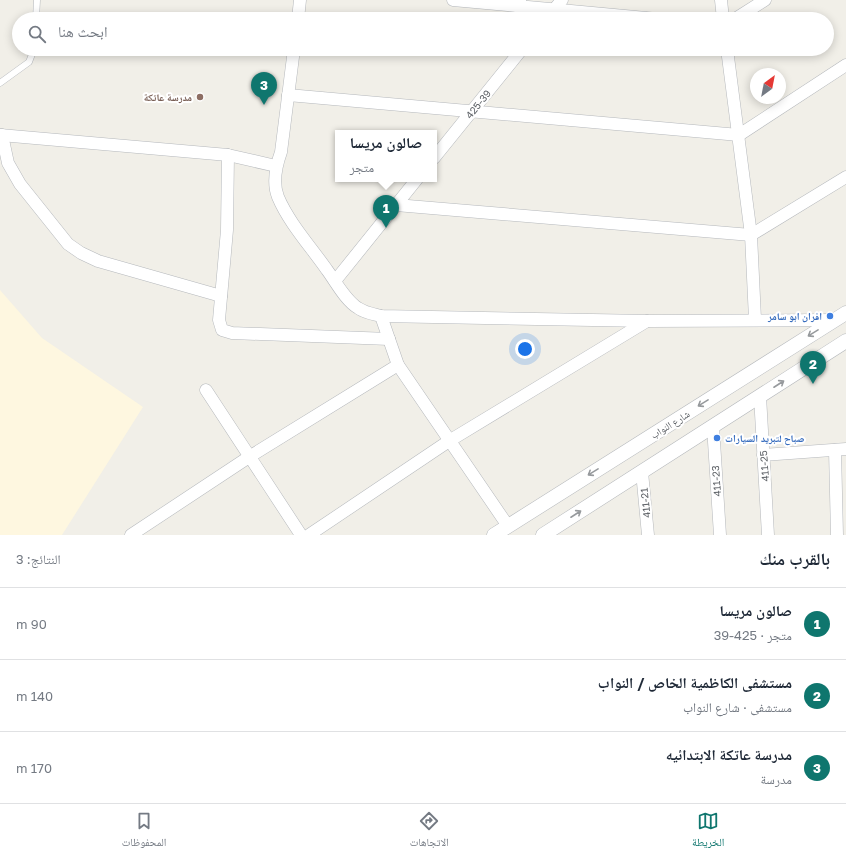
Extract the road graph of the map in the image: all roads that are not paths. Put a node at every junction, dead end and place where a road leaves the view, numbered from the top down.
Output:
1 (37, 0) edge
2 (300, 0) edge
3 (453, 0) edge
4 (721, 0) edge
5 (766, 0) edge
6 (519, 3) edge
7 (558, 4) edge
8 (36, 12) edge
9 (299, 12) edge
10 (552, 12) edge
11 (611, 12) edge
12 (722, 12) edge
13 (746, 12) edge
14 (31, 56) edge
15 (293, 56) edge
16 (516, 56) edge
17 (728, 56) edge
18 (846, 65) edge
19 (0, 83) edge
20 (288, 95) junction
21 (472, 111) junction
22 (1, 135) edge
23 (739, 135) junction
24 (437, 154) edge
25 (228, 155) junction
26 (276, 166) junction
27 (846, 178) edge
28 (415, 182) edge
29 (396, 205) junction
30 (751, 235) junction
31 (335, 281) junction
32 (221, 296) junction
33 (381, 316) junction
34 (840, 316) edge
35 (755, 319) junction
36 (648, 321) junction
37 (389, 339) junction
38 (846, 341) edge
39 (398, 364) junction
40 (206, 390) dead end
41 (760, 396) junction
42 (713, 426) junction
43 (449, 441) junction
44 (840, 450) edge
45 (763, 456) junction
46 (249, 457) junction
47 (642, 472) junction
48 (508, 526) junction
49 (132, 535) edge
50 (301, 535) edge
51 (309, 535) edge
52 (494, 535) edge
53 (543, 535) edge
54 (648, 535) edge
55 (720, 535) edge
56 (768, 535) edge
57 (837, 535) edge

1 - 8 lane
2 - 9 street
3 - 6 street
4 - 12 street
5 - 13 street
6 - 7 street
7 - 10 street
7 - 11 street
14 - 19 lane
15 - 20 street
16 - 21 street, 425-39
17 - 23 street
18 - 23 street
20 - 21 street
20 - 26 street
21 - 23 street
21 - 24 street, 425-39
22 - 25 street
22 - 32 street
23 - 30 street
25 - 26 street
25 - 32 street
26 - 31 street
27 - 30 street
28 - 29 street
29 - 30 street
29 - 31 street
30 - 35 street
31 - 33 street
32 - 37 street
33 - 36 street
33 - 37 street
34 - 35 street
34 -> 48 street, شارع النواب
35 - 36 street
36 - 43 street
37 - 39 street
41 -> 38 street
39 - 43 street
39 - 46 street
40 - 46 street
41 - 42 street
41 - 45 street, 411-25
42 - 47 street
42 - 55 street, 411-23
43 - 48 street
43 - 51 street
44 - 45 street
44 - 57 street
45 - 56 street, 411-25
46 - 49 street
46 - 50 street
53 -> 47 street
47 - 54 street, 411-21
48 - 52 street, شارع النواب

